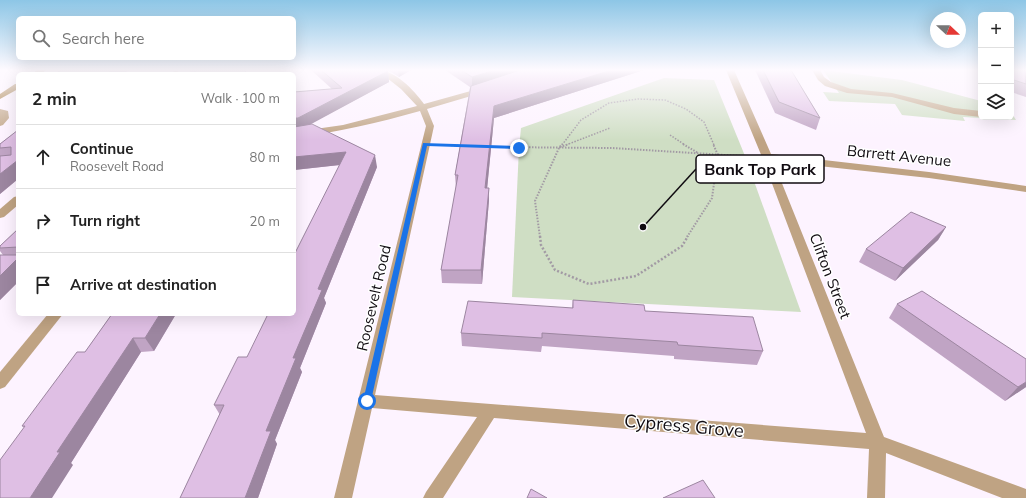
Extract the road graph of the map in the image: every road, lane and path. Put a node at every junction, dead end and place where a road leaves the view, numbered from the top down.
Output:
1 (409, 93) edge
2 (469, 93) edge
3 (740, 93) edge
4 (869, 93) edge
5 (421, 108) junction
6 (0, 112) edge
7 (978, 114) edge
8 (0, 123) edge
9 (610, 128) dead end
10 (670, 134) dead end
11 (296, 135) edge
12 (425, 144) junction
13 (464, 146) edge
14 (487, 147) edge
15 (559, 148) junction
16 (698, 154) junction
17 (718, 155) junction
18 (767, 157) junction
19 (1026, 189) edge
20 (16, 201) edge
21 (0, 215) edge
22 (54, 316) edge
23 (0, 383) edge
24 (367, 401) junction
25 (490, 411) junction
26 (878, 442) junction
27 (343, 498) edge
28 (432, 498) edge
29 (876, 498) edge
30 (1025, 498) edge

1 - 5 street, Roosevelt Road
2 - 5 street
3 - 18 street, Clifton Street
4 - 7 street
5 - 11 street
5 - 12 street, Roosevelt Road
6 - 8 street
9 - 15 path
10 - 16 path
12 - 13 path
12 - 24 street, Roosevelt Road
14 - 15 path
15 - 16 path
15 - 17 path
15 - 17 path
16 - 17 path
17 - 18 path
18 - 19 street, Barrett Avenue
18 - 26 street, Clifton Street
20 - 21 street
22 - 23 street
24 - 25 street, Cypress Grove
24 - 27 street, Roosevelt Road
25 - 26 street, Cypress Grove
25 - 28 street
26 - 29 street, Clifton Street
26 - 30 street, Cypress Grove

